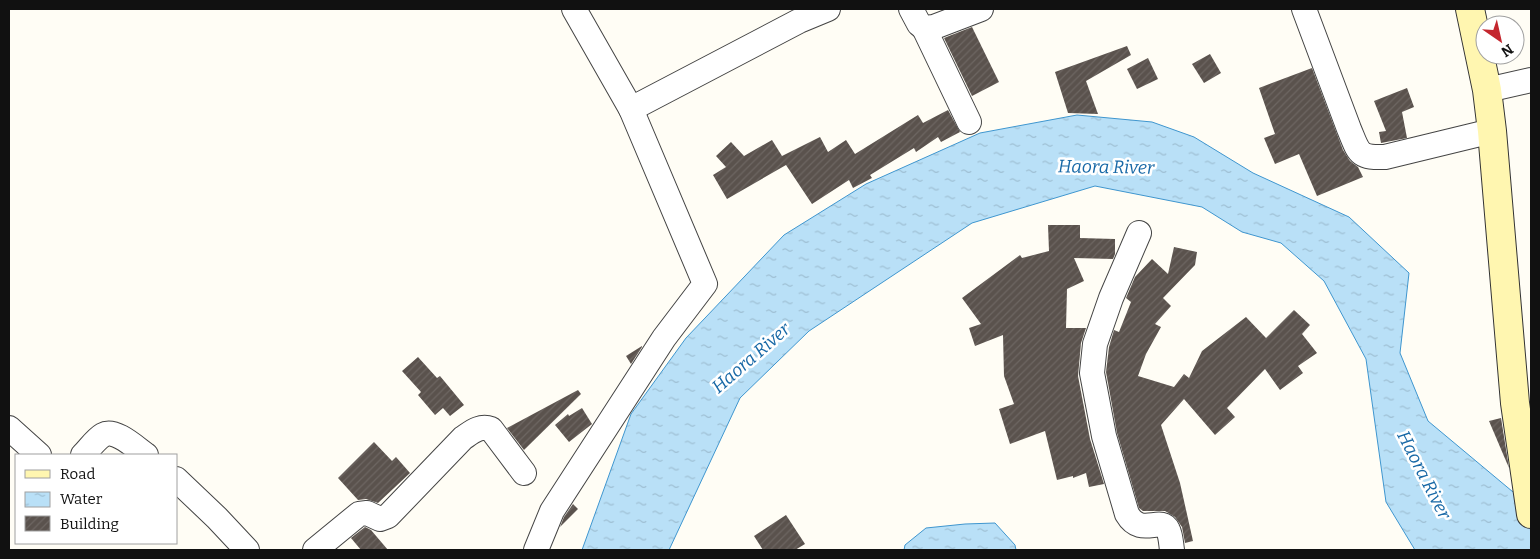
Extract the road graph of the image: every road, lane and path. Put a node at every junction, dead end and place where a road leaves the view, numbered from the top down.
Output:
1 (574, 9) edge
2 (828, 9) edge
3 (911, 9) edge
4 (981, 9) edge
5 (1304, 9) edge
6 (1470, 9) edge
7 (924, 28) junction
8 (1531, 80) edge
9 (1487, 90) junction
10 (632, 109) junction
11 (969, 122) dead end
12 (1492, 131) junction
13 (1139, 233) dead end
14 (10, 430) edge
15 (38, 454) edge
16 (84, 454) edge
17 (145, 454) edge
18 (524, 473) dead end
19 (178, 481) edge
20 (1531, 514) edge
21 (247, 550) edge
22 (315, 550) edge
23 (536, 550) edge
24 (1172, 550) edge

1 - 10 street
2 - 10 street
3 - 7 street
4 - 7 street
5 - 12 street
6 - 9 street
7 - 11 street
8 - 9 street
9 - 12 street
10 - 23 street
12 - 20 street
13 - 24 street
14 - 15 street
16 - 17 street
18 - 22 street
19 - 21 street

